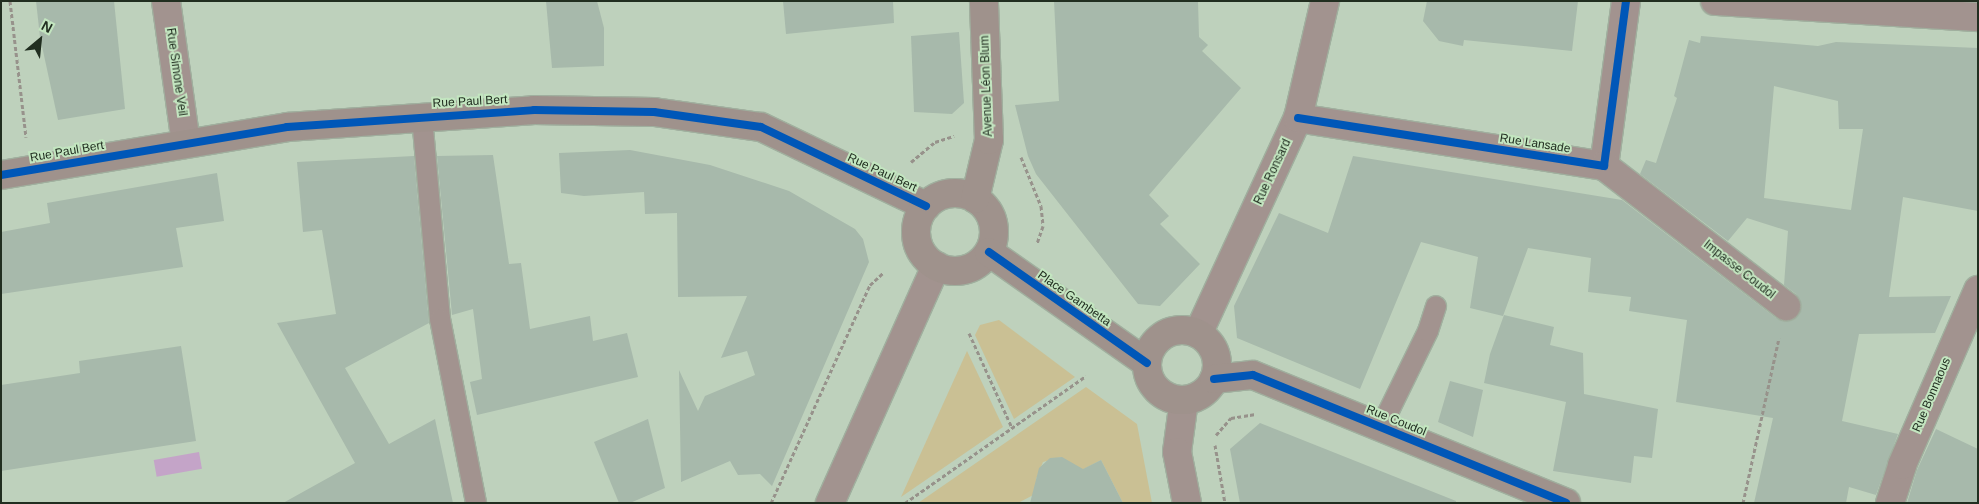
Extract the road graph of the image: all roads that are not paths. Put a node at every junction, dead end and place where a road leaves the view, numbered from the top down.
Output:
1 (166, 1) edge
2 (984, 1) edge
3 (1326, 1) edge
4 (1626, 1) edge
5 (1715, 1) edge
6 (1978, 17) edge
7 (422, 117) junction
8 (1298, 118) junction
9 (186, 143) junction
10 (1604, 166) junction
11 (1, 175) edge
12 (975, 198) junction
13 (926, 206) junction
14 (989, 252) junction
15 (936, 266) junction
16 (1978, 290) edge
17 (1436, 306) dead end
18 (1786, 306) road end
19 (1198, 334) junction
20 (1147, 363) junction
21 (1214, 379) junction
22 (1184, 400) junction
23 (1381, 427) junction
24 (476, 503) edge
25 (830, 503) edge
26 (1187, 503) edge
27 (1566, 503) edge
28 (1890, 503) edge

1 - 9 street, Rue Simone Veil
2 - 12 street, Avenue Léon Blum
3 - 8 street, Rue Ronsard
4 - 10 street
5 - 6 street
7 - 9 street, Rue Paul Bert
7 - 13 street, Rue Paul Bert
7 - 24 lane
8 - 10 street, Rue Lansade
8 - 19 street, Rue Ronsard
9 - 11 street, Rue Paul Bert
10 - 18 street, Impasse Coudol
12 - 13 street
12 - 14 street
13 - 15 street
14 - 15 street
14 - 20 street, Place Gambetta
15 - 25 street
16 - 28 street, Rue Bonnaous
17 - 23 lane
19 - 20 street
19 - 21 street
20 - 22 street
21 - 22 street
21 - 23 street, Rue Coudol
22 - 26 street
23 - 27 street, Rue Coudol

